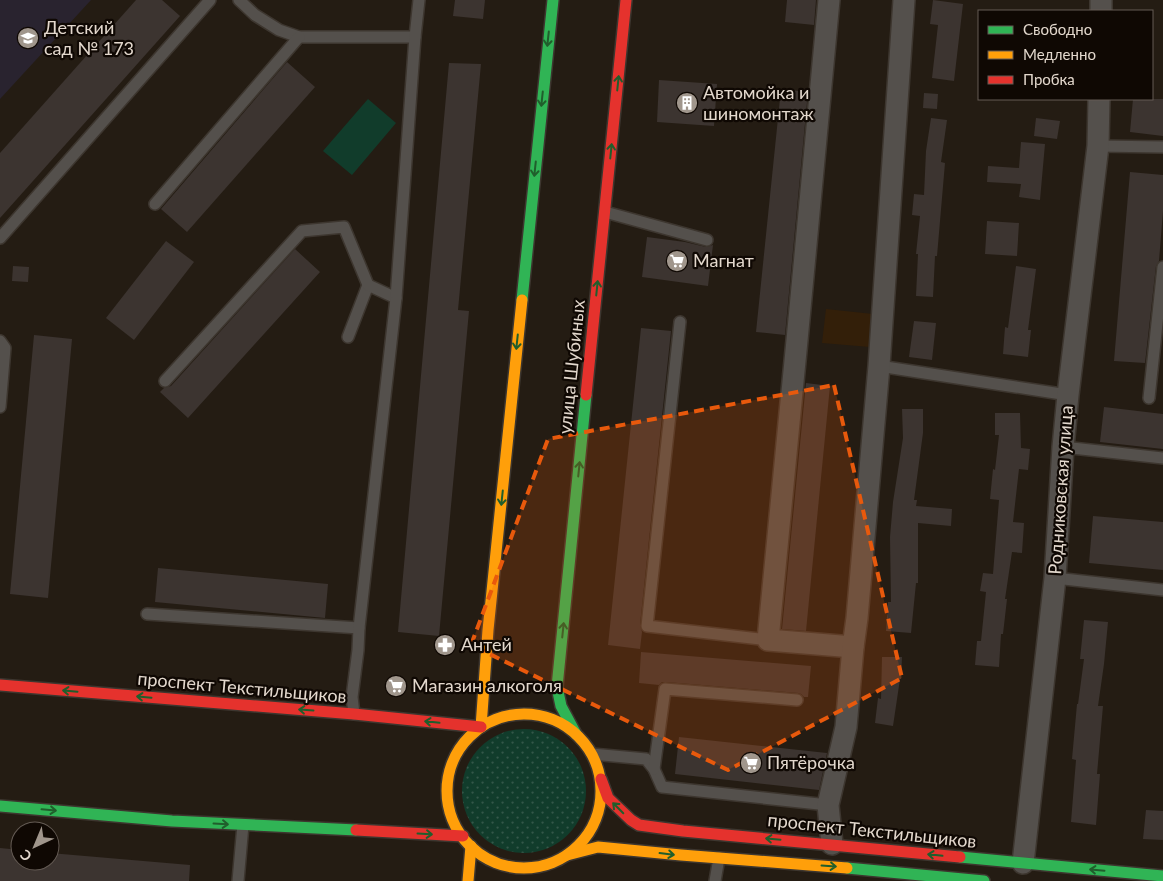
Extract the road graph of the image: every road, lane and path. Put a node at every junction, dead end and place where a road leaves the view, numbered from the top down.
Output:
1 (210, 0) edge
2 (239, 0) edge
3 (419, 0) edge
4 (553, 0) edge
5 (626, 0) edge
6 (829, 0) edge
7 (904, 0) edge
8 (299, 37) junction
9 (415, 37) junction
10 (1099, 100) edge
11 (1098, 146) junction
12 (1163, 147) edge
13 (155, 204) dead end
14 (605, 212) junction
15 (0, 238) edge
16 (707, 240) dead end
17 (1163, 267) edge
18 (368, 285) junction
19 (396, 298) junction
20 (680, 322) dead end
21 (348, 337) dead end
22 (0, 341) edge
23 (879, 366) junction
24 (165, 381) dead end
25 (1068, 394) junction
26 (1149, 398) dead end
27 (0, 407) edge
28 (1063, 447) junction
29 (1163, 458) edge
30 (1055, 578) junction
31 (1163, 590) edge
32 (147, 614) dead end
33 (359, 628) junction
34 (768, 640) junction
35 (853, 647) junction
36 (0, 685) edge
37 (797, 700) dead end
38 (354, 714) junction
39 (481, 726) junction
40 (576, 734) junction
41 (592, 754) junction
42 (654, 770) junction
43 (601, 779) junction
44 (828, 805) junction
45 (0, 806) edge
46 (243, 825) junction
47 (463, 836) junction
48 (832, 844) junction
49 (471, 846) junction
50 (564, 857) junction
51 (719, 858) junction
52 (850, 868) junction
53 (1023, 868) junction
54 (1163, 876) edge
55 (951, 879) edge
56 (238, 881) edge
57 (468, 881) edge
58 (538, 881) edge
59 (715, 881) edge
60 (849, 881) edge
61 (984, 881) edge

1 - 15 lane
2 - 8 lane
3 - 9 lane
4 -> 39 main road
14 -> 5 main road, улица Шубиных
6 - 34 street
7 - 23 street
8 - 9 lane
8 - 13 lane
9 - 19 lane
10 - 11 street, Родниковская улица
11 - 12 lane
11 - 25 street, Родниковская улица
14 - 16 lane
40 -> 14 main road, улица Шубиных
17 - 26 lane
18 - 19 lane
18 - 21 lane
18 - 24 lane
19 - 33 lane
20 - 34 lane
22 - 27 lane
23 - 25 lane
23 - 35 street
25 - 28 street, Родниковская улица
28 - 29 lane
28 - 30 street, Родниковская улица
30 - 31 lane
30 - 53 street, Родниковская улица
32 - 33 lane
33 - 38 lane
34 - 35 street
35 - 44 street
38 -> 36 main road, проспект Текстильщиков
37 - 42 lane
39 -> 38 main road, проспект Текстильщиков
39 - 40 main road
39 - 47 main road
40 - 41 main road
41 - 42 lane
41 - 43 main road
42 - 44 lane
48 -> 43 main road, проспект Текстильщиков
43 - 50 main road
44 - 48 street
45 -> 46 main road
46 -> 47 main road
46 - 56 lane
47 - 49 main road
53 -> 48 main road, проспект Текстильщиков
49 - 50 main road
49 - 57 main road
50 -> 51 main road
50 - 58 main road
51 -> 52 main road
51 - 59 lane
52 - 55 main road
52 - 60 lane
54 -> 53 main road, проспект Текстильщиков
55 - 61 main road

